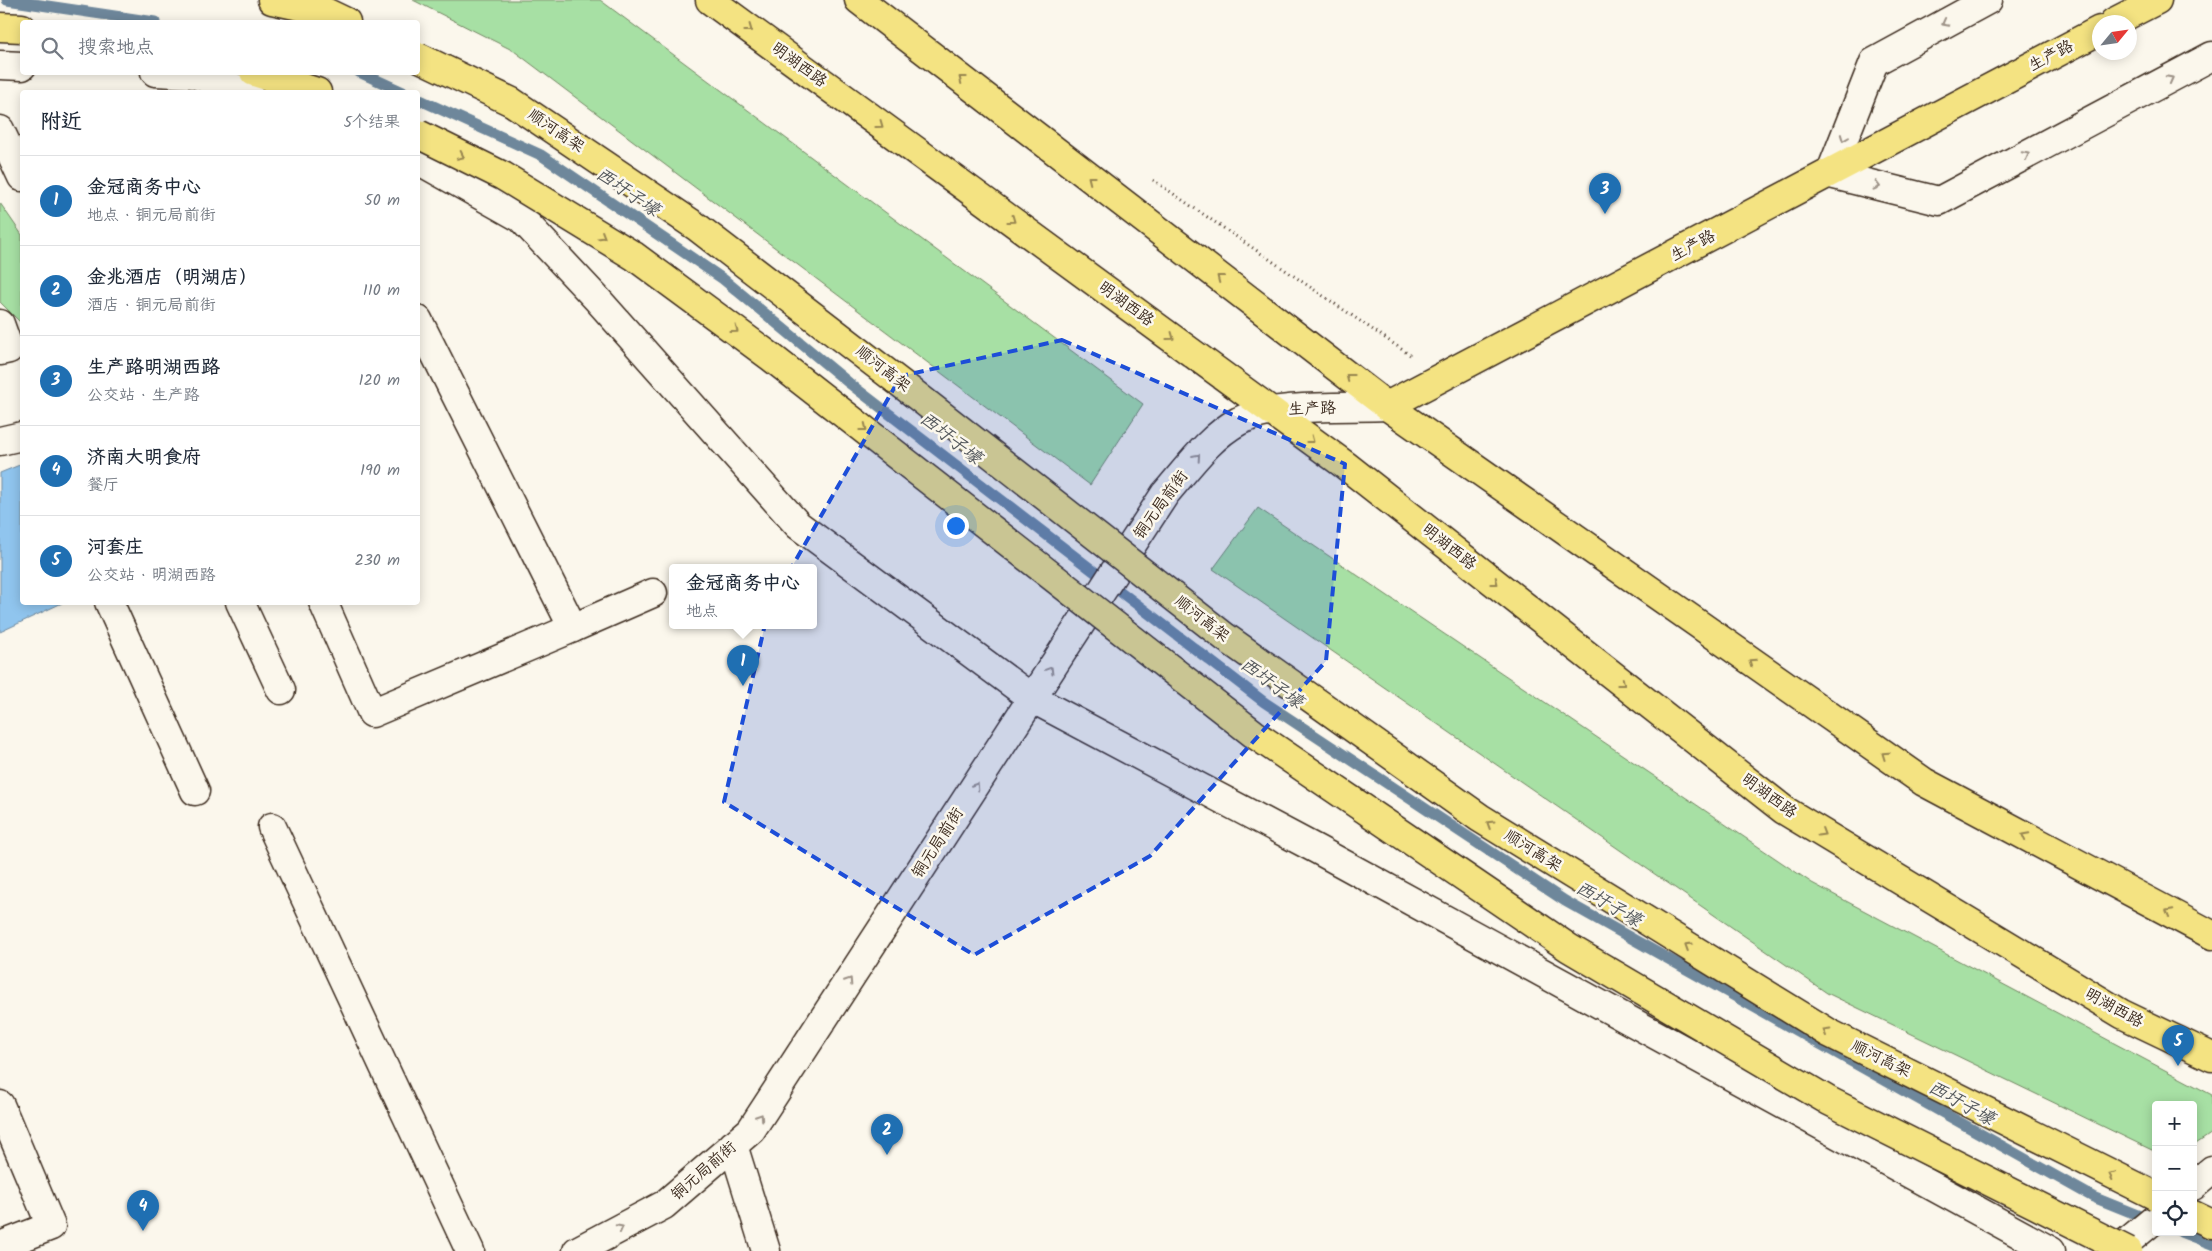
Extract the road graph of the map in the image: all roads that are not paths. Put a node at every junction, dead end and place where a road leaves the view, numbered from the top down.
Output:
1 (272, 0) edge
2 (710, 0) edge
3 (859, 0) edge
4 (1988, 0) edge
5 (2156, 0) edge
6 (2127, 15) edge
7 (342, 20) edge
8 (0, 28) edge
9 (20, 28) edge
10 (2092, 34) edge
11 (2212, 56) edge
12 (420, 58) edge
13 (0, 65) edge
14 (20, 66) edge
15 (196, 75) edge
16 (264, 75) edge
17 (242, 90) edge
18 (312, 90) edge
19 (0, 130) edge
20 (420, 135) edge
21 (420, 161) edge
22 (20, 172) edge
23 (1830, 174) junction
24 (20, 176) edge
25 (0, 181) edge
26 (420, 324) edge
27 (1387, 406) junction
28 (1272, 410) junction
29 (20, 437) edge
30 (0, 442) edge
31 (653, 593) dead end
32 (110, 605) edge
33 (241, 605) edge
34 (324, 605) edge
35 (573, 628) junction
36 (281, 690) dead end
37 (1032, 699) junction
38 (195, 791) dead end
39 (272, 827) dead end
40 (2212, 935) edge
41 (2212, 1057) edge
42 (0, 1104) edge
43 (733, 1145) junction
44 (2212, 1170) edge
45 (2197, 1183) edge
46 (2152, 1194) edge
47 (2197, 1217) edge
48 (2152, 1221) edge
49 (2212, 1224) edge
50 (0, 1246) edge
51 (470, 1251) edge
52 (577, 1251) edge
53 (766, 1251) edge
54 (2050, 1251) edge
55 (2116, 1251) edge
56 (2128, 1251) edge

1 - 7 main road
2 -> 28 main road, 明湖西路
27 -> 3 main road
4 -> 23 street
5 - 6 main road
8 - 9 main road
10 - 23 main road, 生产路
23 -> 11 street
46 -> 12 main road, 顺河高架, bridge
13 - 14 street
15 - 17 street
16 - 18 main road
19 - 22 street
20 -> 56 main road, bridge
21 - 37 street
23 - 27 main road, 生产路
24 - 25 street
26 - 35 street
27 - 28 street, 生产路
40 -> 27 main road
37 -> 28 street, 铜元局前街, bridge
28 -> 41 main road, 明湖西路
29 - 30 street
31 - 35 street
32 - 38 street
33 - 36 street
34 - 35 street
43 -> 37 street, 铜元局前街
37 - 54 street
39 - 51 street
42 - 50 street
52 -> 43 street, 铜元局前街
43 - 53 street
44 - 45 street
47 - 49 main road
48 - 55 street

